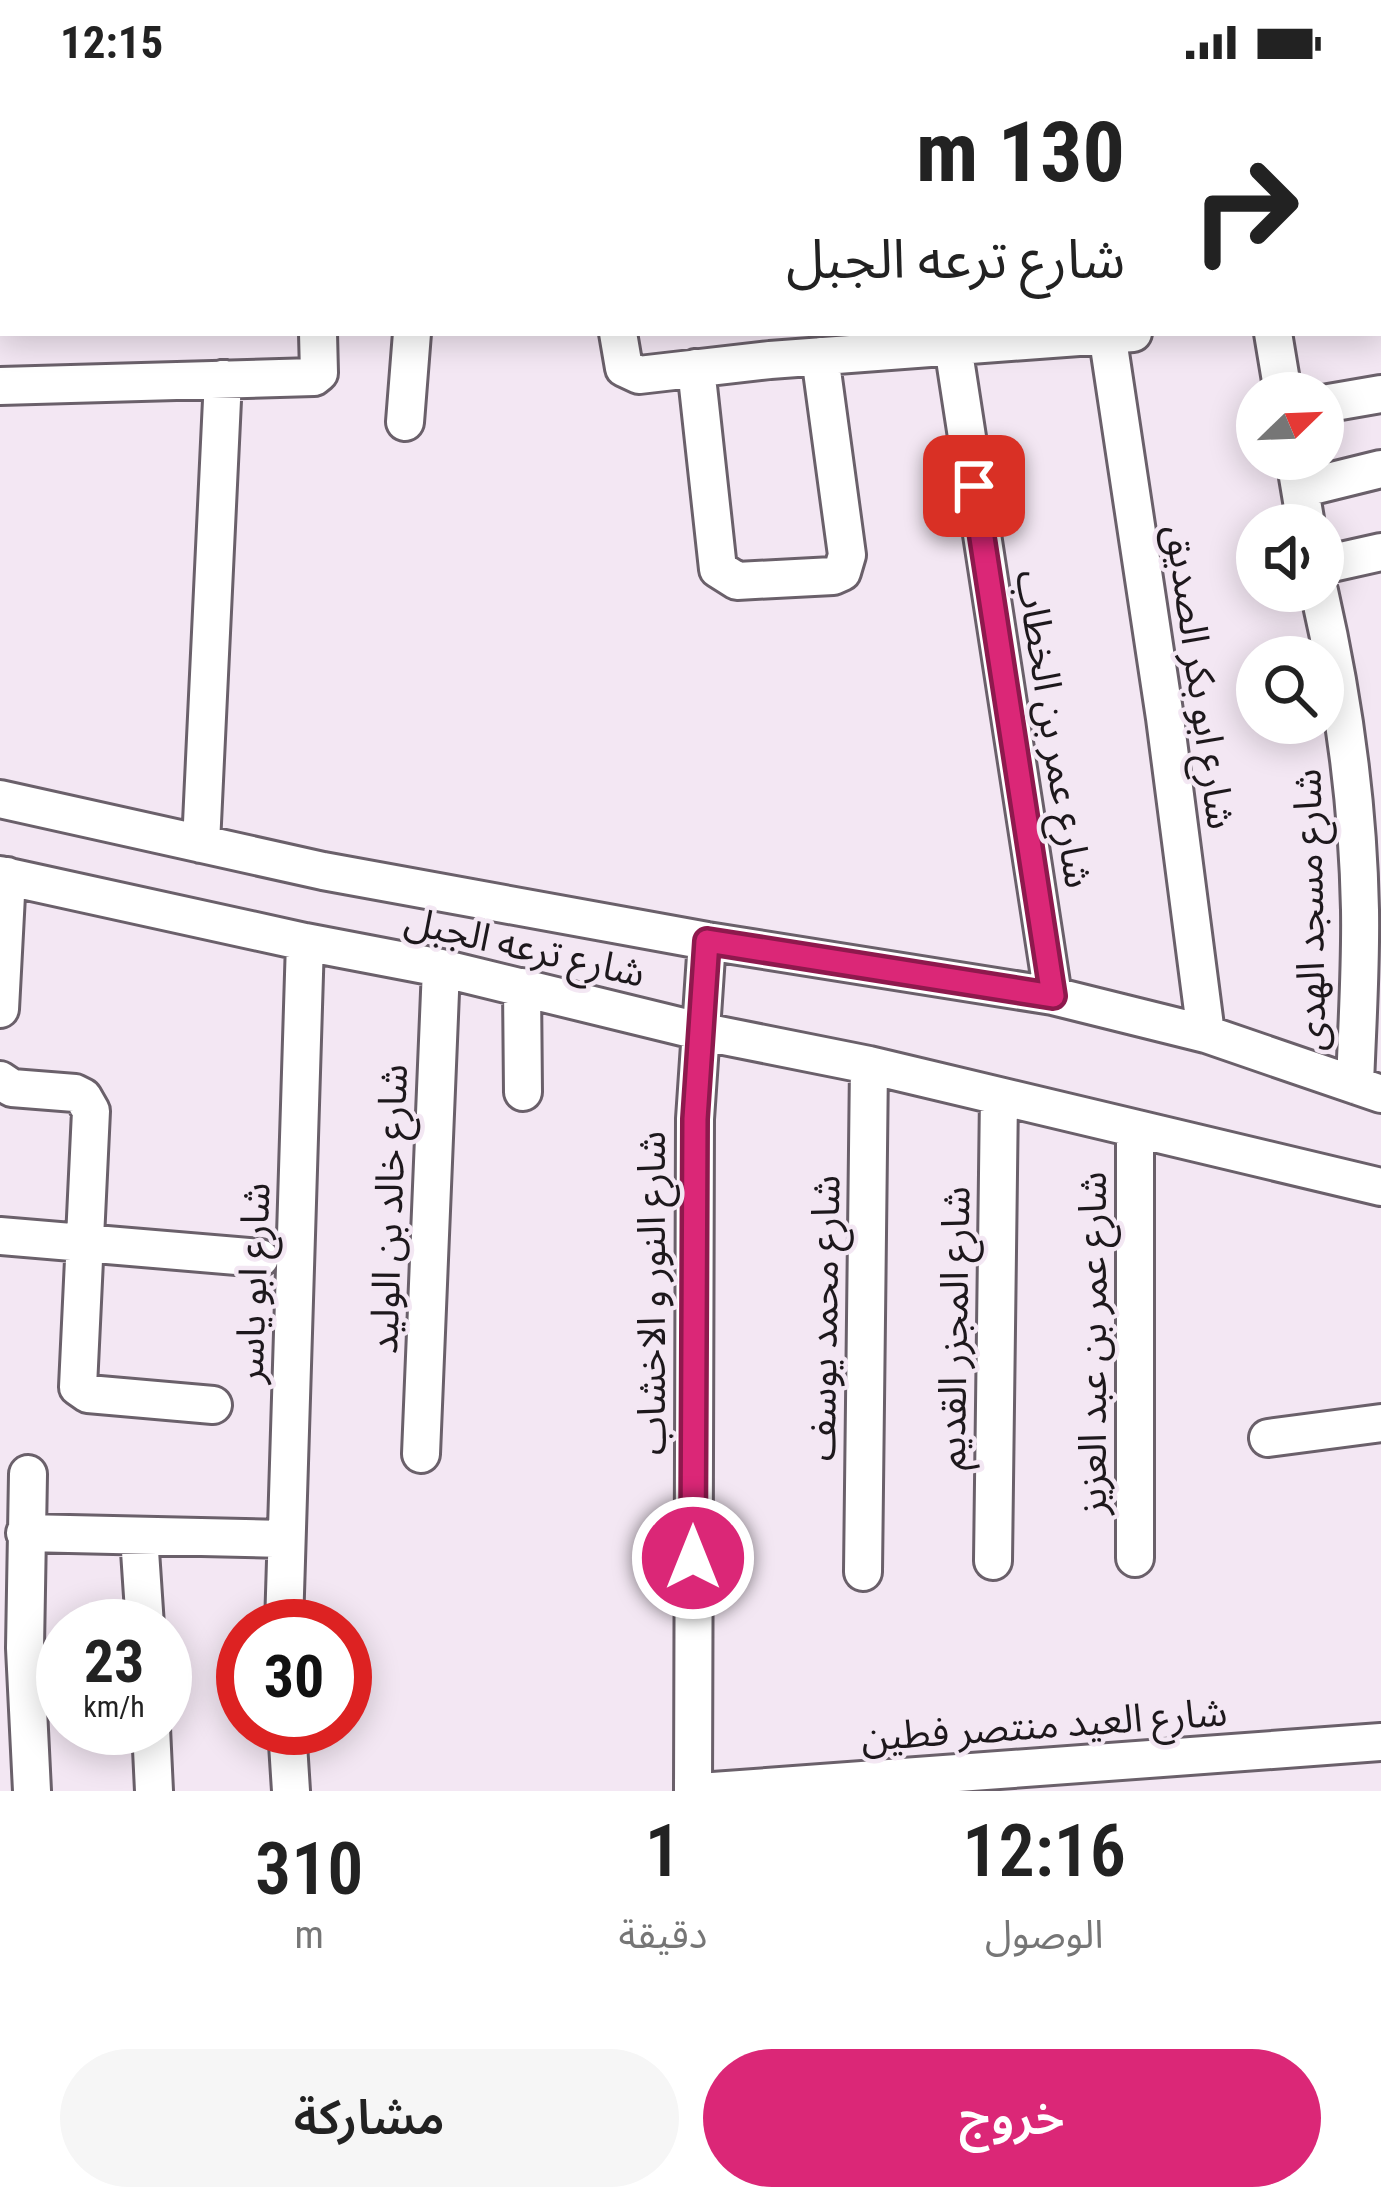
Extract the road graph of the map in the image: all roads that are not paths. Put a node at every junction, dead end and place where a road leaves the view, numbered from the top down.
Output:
1 (318, 336) edge
2 (412, 336) edge
3 (1061, 336) edge
4 (1116, 336) edge
5 (1274, 336) edge
6 (952, 340) edge
7 (619, 346) edge
8 (769, 346) edge
9 (820, 356) junction
10 (695, 368) junction
11 (1280, 372) edge
12 (223, 379) junction
13 (0, 386) edge
14 (1381, 394) edge
15 (1344, 400) edge
16 (405, 422) dead end
17 (1381, 470) edge
18 (1301, 491) edge
19 (1381, 552) edge
20 (1344, 560) edge
21 (1323, 612) edge
22 (0, 799) edge
23 (201, 844) junction
24 (4, 875) edge
25 (1371, 911) edge
26 (707, 941) junction
27 (305, 942) junction
28 (441, 968) junction
29 (522, 988) junction
30 (1053, 996) junction
31 (0, 1009) edge
32 (699, 1031) junction
33 (1206, 1034) junction
34 (869, 1065) junction
35 (0, 1080) edge
36 (1368, 1089) edge
37 (523, 1092) dead end
38 (999, 1096) junction
39 (1135, 1129) junction
40 (1381, 1187) edge
41 (0, 1236) edge
42 (84, 1243) junction
43 (260, 1258) dead end
44 (213, 1405) dead end
45 (1381, 1423) edge
46 (1268, 1438) dead end
47 (421, 1454) dead end
48 (28, 1474) dead end
49 (25, 1533) junction
50 (139, 1536) junction
51 (284, 1539) junction
52 (1135, 1558) dead end
53 (993, 1562) dead end
54 (863, 1572) dead end
55 (143, 1599) edge
56 (284, 1599) edge
57 (1381, 1742) edge
58 (152, 1755) edge
59 (289, 1755) edge
60 (32, 1791) edge
61 (154, 1791) edge
62 (291, 1791) edge
63 (692, 1791) edge
64 (713, 1791) edge

1 - 12 street
2 - 16 street
3 - 6 street
4 - 33 street, شارع ابو بكر الصديق
5 - 11 street
6 - 9 street
6 - 30 street, شارع عمر بن الخطاب
7 - 10 street
8 - 9 street
8 - 10 street
9 - 10 street
12 - 13 street
12 - 23 street
14 - 15 street
17 - 18 street
19 - 20 street
21 - 25 street, شارع مسجد الهدى
22 - 23 street, شارع ترعه الجبل
23 - 26 street, شارع ترعه الجبل
24 - 27 street, شارع ترعه الجبل
24 - 31 street
25 - 36 street, شارع مسجد الهدى
26 - 30 street, شارع ترعه الجبل
26 - 32 street, شارع النور و الاخشاب
27 - 28 street, شارع ترعه الجبل
27 - 51 street, شارع ابو ياسر
28 - 29 street, شارع ترعه الجبل
28 - 47 street, شارع خالد بن الوليد
29 - 32 street, شارع ترعه الجبل
29 - 37 street
30 - 33 street, شارع ترعه الجبل
32 - 34 street, شارع ترعه الجبل
32 - 63 street, شارع النور و الاخشاب
33 - 36 street, شارع ترعه الجبل
34 - 38 street, شارع ترعه الجبل
34 - 54 street, شارع محمد يوسف
35 - 42 street
38 - 39 street, شارع ترعه الجبل
38 - 53 street, شارع المجزر القديم
39 - 40 street, شارع ترعه الجبل
39 - 52 street, شارع عمر بن عبد العزيز
41 - 42 street
42 - 43 street
42 - 44 street
45 - 46 street
48 - 49 street
49 - 50 street
49 - 60 street
50 - 51 street
50 - 55 street
51 - 56 street, شارع ابو ياسر
57 - 64 street, شارع العيد منتصر فطين
58 - 61 street
59 - 62 street

